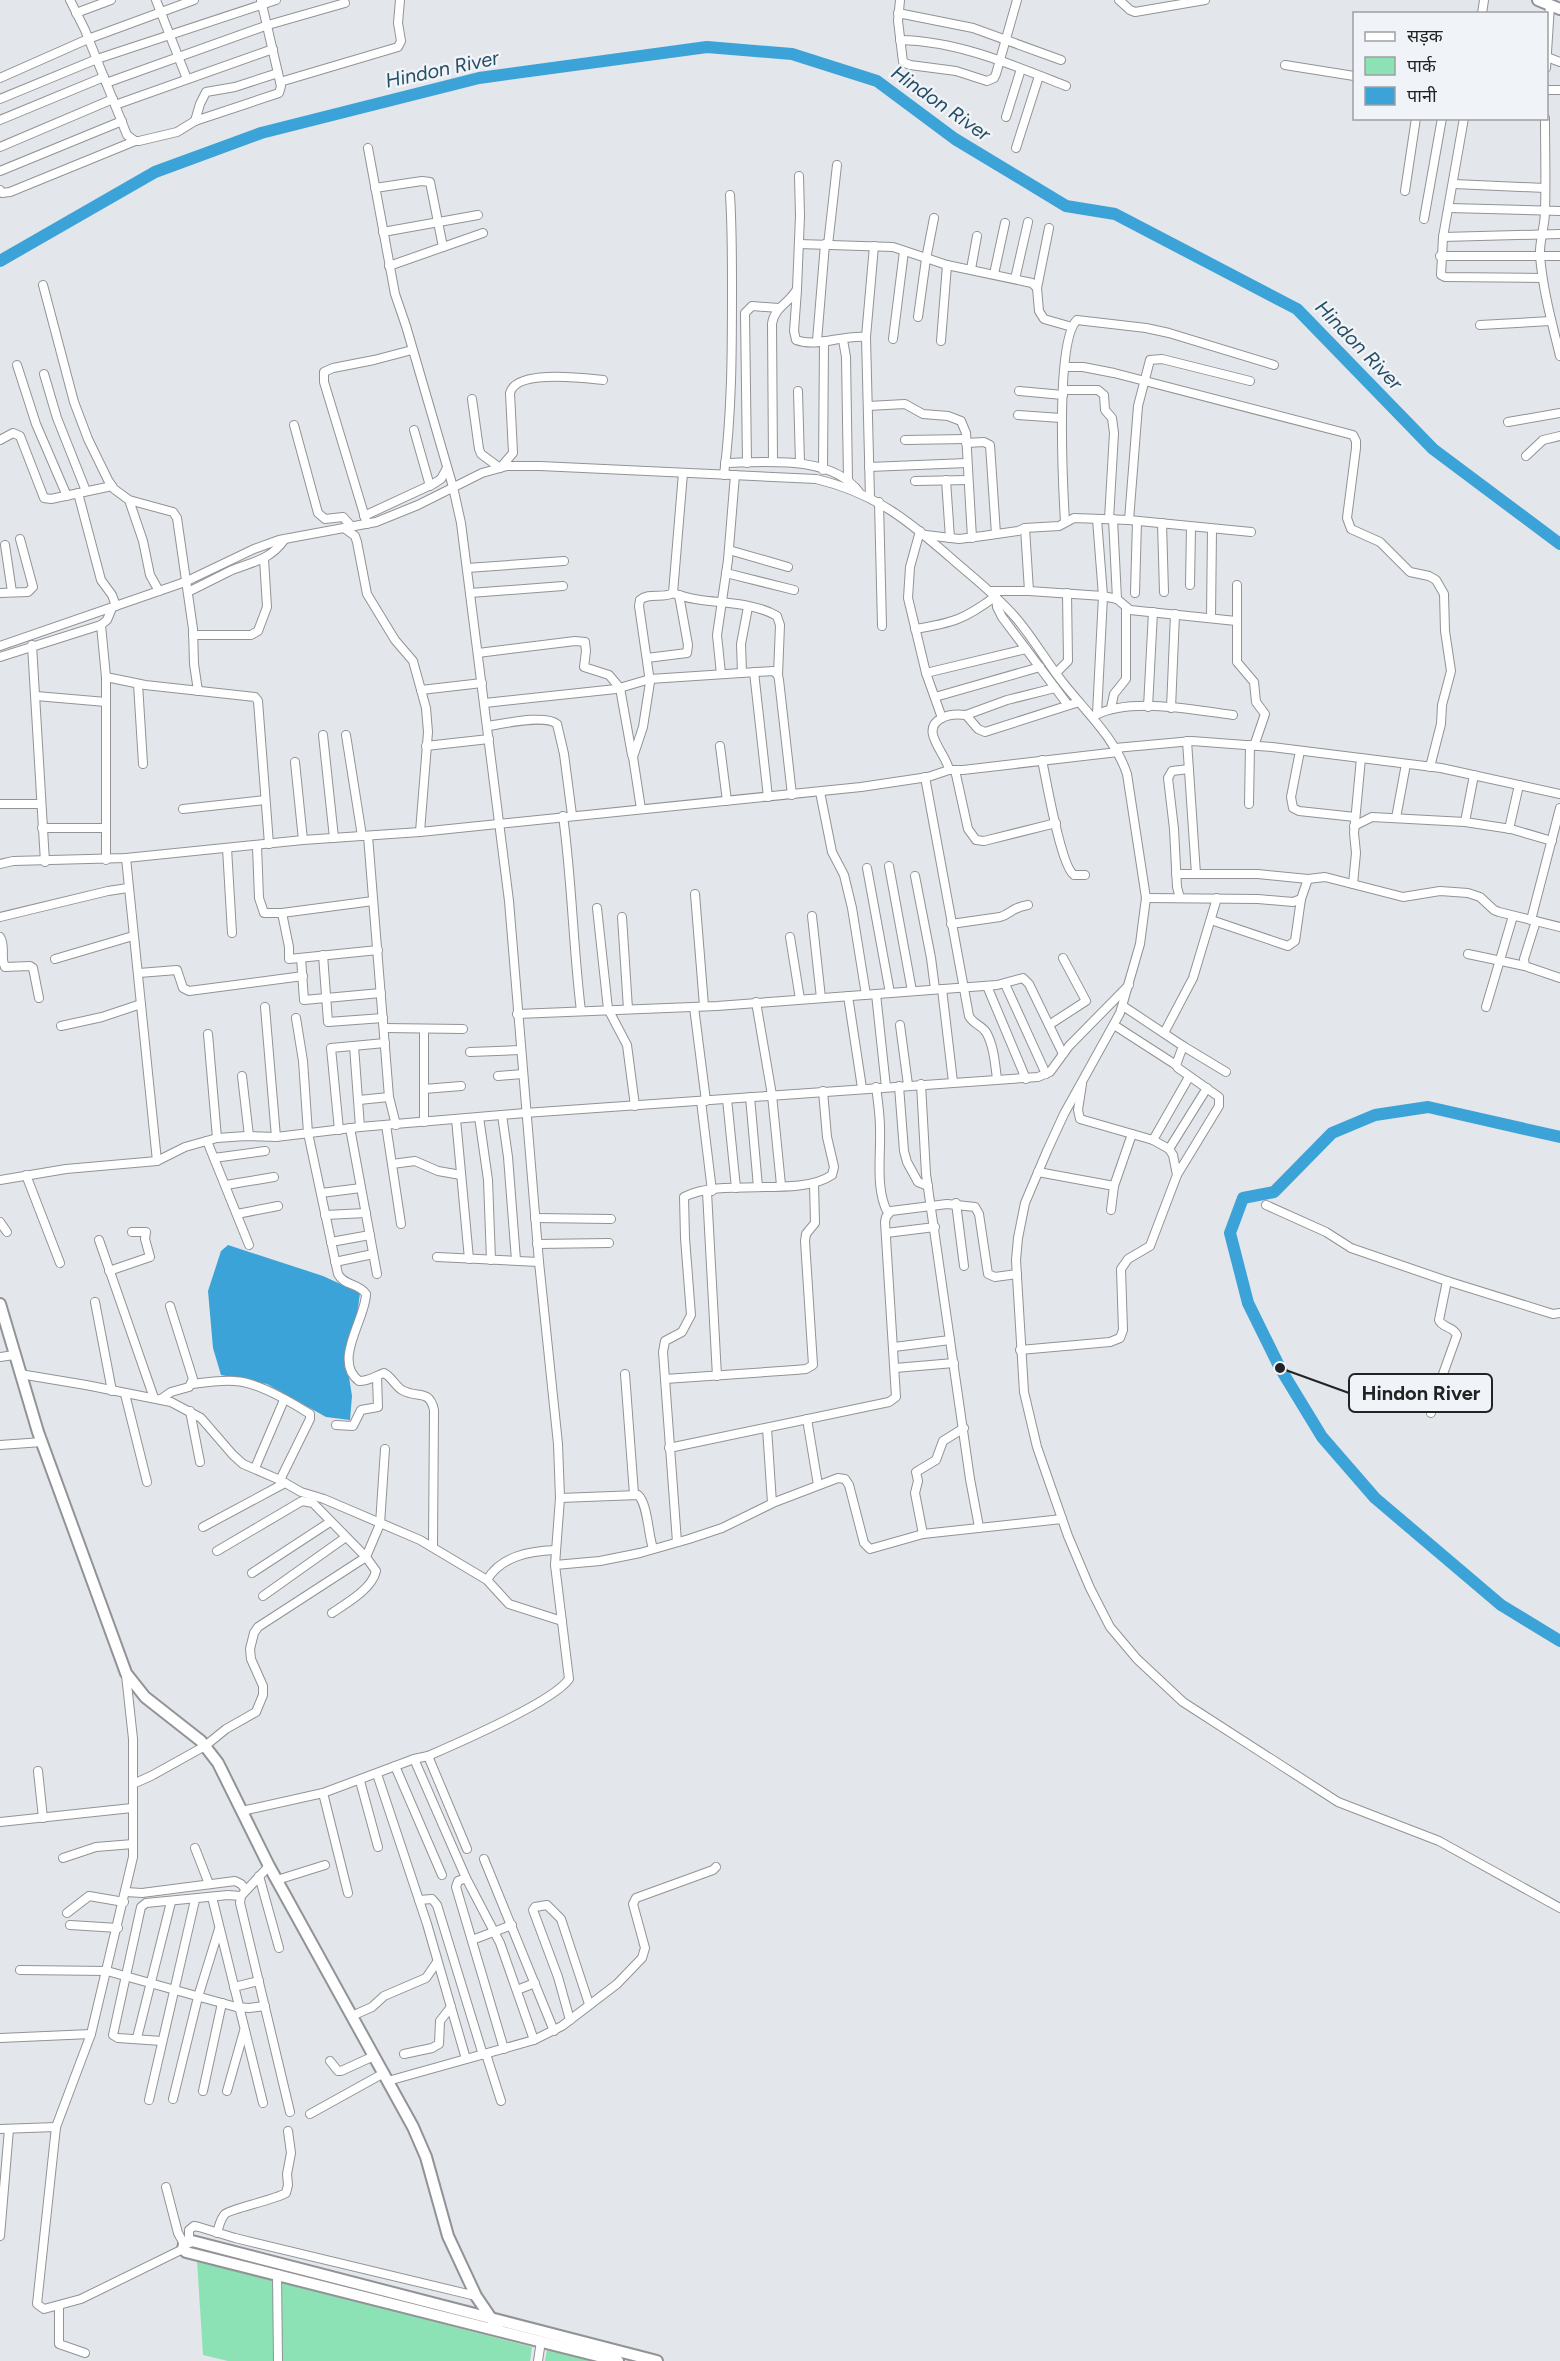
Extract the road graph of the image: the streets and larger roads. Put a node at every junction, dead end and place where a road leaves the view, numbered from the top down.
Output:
1 (70, 0) edge
2 (111, 0) edge
3 (156, 0) edge
4 (194, 0) edge
5 (276, 0) edge
6 (400, 0) edge
7 (900, 0) edge
8 (1017, 0) edge
9 (1119, 0) edge
10 (1205, 0) edge
11 (1538, 0) edge
12 (262, 2) edge
13 (345, 3) dead end
14 (1555, 7) edge
15 (160, 12) junction
16 (76, 13) junction
17 (898, 13) junction
18 (268, 25) junction
19 (169, 35) junction
20 (88, 39) junction
21 (1006, 39) junction
22 (900, 40) junction
23 (273, 49) junction
24 (1548, 51) edge
25 (178, 57) junction
26 (97, 59) junction
27 (1061, 60) dead end
28 (1000, 61) junction
29 (1285, 65) dead end
30 (1022, 69) junction
31 (278, 73) junction
32 (1040, 76) junction
33 (1353, 76) edge
34 (0, 78) edge
35 (187, 79) junction
36 (105, 80) junction
37 (280, 82) junction
38 (1066, 86) dead end
39 (0, 99) edge
40 (114, 102) junction
41 (1006, 117) dead end
42 (0, 120) edge
43 (1416, 120) edge
44 (1442, 120) edge
45 (1464, 120) edge
46 (1545, 120) edge
47 (122, 121) junction
48 (195, 121) junction
49 (135, 141) junction
50 (0, 147) edge
51 (368, 148) dead end
52 (1016, 148) dead end
53 (837, 165) dead end
54 (0, 171) edge
55 (799, 176) dead end
56 (1454, 184) junction
57 (375, 188) junction
58 (1545, 188) junction
59 (0, 190) edge
60 (1405, 191) dead end
61 (730, 195) dead end
62 (1449, 208) junction
63 (1545, 211) junction
64 (1560, 211) edge
65 (478, 214) dead end
66 (934, 218) dead end
67 (1424, 219) dead end
68 (439, 221) junction
69 (1028, 222) dead end
70 (1005, 223) dead end
71 (1049, 228) dead end
72 (383, 232) junction
73 (483, 233) dead end
74 (1544, 234) junction
75 (1560, 234) edge
76 (977, 236) dead end
77 (1443, 237) junction
78 (799, 244) junction
79 (827, 244) junction
80 (874, 246) junction
81 (443, 247) junction
82 (904, 251) junction
83 (1540, 255) junction
84 (1560, 255) edge
85 (1440, 256) junction
86 (926, 259) junction
87 (947, 265) junction
88 (389, 266) junction
89 (971, 269) junction
90 (994, 274) junction
91 (1542, 278) junction
92 (1016, 279) junction
93 (43, 285) dead end
94 (1037, 288) junction
95 (797, 289) junction
96 (779, 308) junction
97 (918, 317) dead end
98 (1551, 321) junction
99 (1480, 325) dead end
100 (1072, 327) junction
101 (866, 337) junction
102 (893, 339) dead end
103 (843, 340) junction
104 (821, 341) junction
105 (941, 341) dead end
106 (412, 350) junction
107 (1560, 356) edge
108 (17, 365) dead end
109 (1274, 365) dead end
110 (1066, 367) junction
111 (44, 374) dead end
112 (1144, 380) junction
113 (603, 381) dead end
114 (1250, 381) dead end
115 (798, 390) dead end
116 (1019, 391) dead end
117 (1063, 392) junction
118 (472, 399) dead end
119 (868, 406) junction
120 (1560, 413) edge
121 (1018, 415) dead end
122 (1061, 418) junction
123 (1508, 422) dead end
124 (294, 425) dead end
125 (414, 430) dead end
126 (1560, 436) edge
127 (0, 440) edge
128 (905, 440) dead end
129 (966, 441) junction
130 (1526, 456) dead end
131 (773, 462) junction
132 (967, 462) junction
133 (725, 463) junction
134 (747, 463) junction
135 (800, 463) junction
136 (870, 466) junction
137 (447, 468) junction
138 (500, 468) junction
139 (823, 470) junction
140 (683, 473) junction
141 (724, 475) junction
142 (735, 476) junction
143 (848, 480) junction
144 (946, 480) junction
145 (968, 480) junction
146 (915, 481) dead end
147 (112, 486) junction
148 (430, 486) junction
149 (453, 487) junction
150 (82, 492) junction
151 (860, 493) junction
152 (67, 496) junction
153 (870, 498) junction
154 (129, 500) junction
155 (879, 502) junction
156 (1097, 519) junction
157 (1111, 519) junction
158 (365, 520) junction
159 (1133, 520) junction
160 (1065, 522) junction
161 (1162, 523) junction
162 (348, 527) junction
163 (1191, 527) junction
164 (1025, 528) junction
165 (1212, 529) junction
166 (1251, 532) dead end
167 (923, 533) junction
168 (996, 534) junction
169 (950, 538) junction
170 (972, 538) junction
171 (20, 539) dead end
172 (285, 539) junction
173 (5, 546) dead end
174 (729, 550) junction
175 (264, 559) junction
176 (564, 561) dead end
177 (788, 567) dead end
178 (467, 568) junction
179 (726, 573) junction
180 (185, 582) junction
181 (1190, 585) dead end
182 (1237, 585) dead end
183 (563, 586) dead end
184 (794, 590) dead end
185 (159, 591) junction
186 (1029, 591) junction
187 (12, 592) junction
188 (188, 592) junction
189 (1135, 592) dead end
190 (1164, 592) dead end
191 (0, 593) edge
192 (470, 593) junction
193 (1067, 593) junction
194 (676, 594) junction
195 (993, 594) junction
196 (1103, 596) junction
197 (1117, 599) junction
198 (723, 600) junction
199 (114, 607) junction
200 (748, 607) junction
201 (1126, 608) junction
202 (1153, 612) junction
203 (1175, 614) junction
204 (1211, 618) junction
205 (1236, 621) junction
206 (101, 625) junction
207 (882, 626) dead end
208 (915, 628) junction
209 (193, 635) junction
210 (32, 645) junction
211 (0, 646) edge
212 (1026, 649) junction
213 (478, 653) junction
214 (0, 657) edge
215 (647, 658) junction
216 (1040, 667) junction
217 (754, 672) junction
218 (742, 673) junction
219 (926, 673) junction
220 (1056, 673) junction
221 (721, 674) junction
222 (778, 675) junction
223 (106, 677) junction
224 (650, 679) junction
225 (482, 683) junction
226 (138, 684) junction
227 (620, 688) junction
228 (1055, 688) junction
229 (421, 690) junction
230 (198, 691) junction
231 (36, 696) junction
232 (935, 697) junction
233 (106, 702) junction
234 (1079, 702) junction
235 (485, 703) junction
236 (1068, 705) junction
237 (1148, 707) junction
238 (1111, 708) junction
239 (1171, 708) junction
240 (966, 715) junction
241 (1095, 715) junction
242 (1233, 715) dead end
243 (942, 718) junction
244 (488, 726) junction
245 (322, 735) dead end
246 (346, 735) dead end
247 (489, 739) junction
248 (1187, 741) junction
249 (426, 746) junction
250 (720, 746) dead end
251 (1252, 746) junction
252 (1116, 750) junction
253 (1300, 751) junction
254 (633, 757) junction
255 (1361, 758) junction
256 (1042, 760) junction
257 (295, 762) dead end
258 (143, 764) dead end
259 (1406, 764) junction
260 (1430, 767) junction
261 (1189, 769) junction
262 (952, 770) junction
263 (1474, 776) junction
264 (925, 777) junction
265 (1519, 785) junction
266 (820, 792) junction
267 (1560, 794) edge
268 (792, 795) junction
269 (768, 797) junction
270 (265, 800) junction
271 (727, 801) junction
272 (0, 804) edge
273 (41, 804) junction
274 (1249, 804) dead end
275 (1560, 808) edge
276 (183, 809) dead end
277 (641, 809) junction
278 (568, 816) junction
279 (1396, 818) junction
280 (1355, 821) junction
281 (1465, 822) junction
282 (1056, 823) junction
283 (500, 824) junction
284 (42, 828) junction
285 (106, 828) junction
286 (1509, 829) junction
287 (420, 832) junction
288 (365, 836) junction
289 (334, 838) junction
290 (303, 840) junction
291 (1552, 841) junction
292 (269, 844) junction
293 (257, 846) junction
294 (227, 848) junction
295 (126, 858) junction
296 (106, 860) junction
297 (45, 862) junction
298 (0, 864) edge
299 (890, 866) dead end
300 (867, 868) dead end
301 (1176, 874) junction
302 (1196, 874) junction
303 (1085, 875) dead end
304 (915, 876) dead end
305 (1308, 879) junction
306 (1353, 884) junction
307 (128, 888) junction
308 (695, 894) dead end
309 (1146, 898) junction
310 (1179, 898) junction
311 (1217, 898) junction
312 (1301, 899) junction
313 (373, 901) junction
314 (1028, 905) dead end
315 (597, 908) dead end
316 (282, 913) junction
317 (812, 916) dead end
318 (1513, 916) junction
319 (0, 917) edge
320 (622, 917) dead end
321 (1211, 920) junction
322 (1533, 921) junction
323 (951, 924) junction
324 (1560, 927) edge
325 (232, 933) dead end
326 (133, 936) junction
327 (0, 937) edge
328 (790, 937) dead end
329 (378, 950) junction
330 (1468, 954) dead end
331 (323, 955) junction
332 (301, 958) junction
333 (1063, 958) dead end
334 (55, 959) dead end
335 (1499, 962) junction
336 (1525, 966) junction
337 (139, 973) junction
338 (303, 975) junction
339 (1560, 978) edge
340 (1005, 984) junction
341 (1130, 984) junction
342 (987, 986) junction
343 (964, 987) junction
344 (938, 989) junction
345 (912, 991) junction
346 (381, 993) junction
347 (890, 993) junction
348 (876, 994) junction
349 (866, 995) junction
350 (848, 996) junction
351 (39, 998) dead end
352 (327, 998) junction
353 (821, 998) junction
354 (800, 999) junction
355 (756, 1002) junction
356 (141, 1004) junction
357 (704, 1006) junction
358 (1123, 1006) junction
359 (265, 1007) dead end
360 (694, 1007) junction
361 (1486, 1007) dead end
362 (608, 1009) junction
363 (628, 1009) junction
364 (581, 1011) junction
365 (517, 1014) junction
366 (296, 1018) dead end
367 (383, 1018) junction
368 (900, 1024) dead end
369 (1049, 1025) junction
370 (1114, 1025) junction
371 (60, 1026) dead end
372 (384, 1028) junction
373 (463, 1029) dead end
374 (423, 1030) junction
375 (1164, 1033) junction
376 (208, 1034) dead end
377 (385, 1043) junction
378 (354, 1046) junction
379 (1183, 1046) junction
380 (520, 1050) junction
381 (470, 1052) dead end
382 (1063, 1054) junction
383 (1176, 1065) junction
384 (1226, 1072) dead end
385 (522, 1074) junction
386 (1046, 1074) junction
387 (242, 1076) dead end
388 (498, 1076) dead end
389 (1189, 1077) junction
390 (997, 1079) junction
391 (1026, 1079) junction
392 (1083, 1080) junction
393 (953, 1082) junction
394 (921, 1084) junction
395 (908, 1085) junction
396 (462, 1086) dead end
397 (899, 1086) junction
398 (876, 1087) junction
399 (886, 1087) junction
400 (862, 1088) junction
401 (1207, 1088) junction
402 (424, 1089) junction
403 (824, 1091) junction
404 (772, 1095) junction
405 (389, 1097) junction
406 (750, 1097) junction
407 (727, 1099) junction
408 (359, 1100) junction
409 (703, 1101) junction
410 (635, 1106) junction
411 (525, 1113) junction
412 (502, 1115) junction
413 (480, 1117) junction
414 (456, 1119) junction
415 (424, 1122) junction
416 (386, 1125) junction
417 (396, 1125) junction
418 (360, 1127) junction
419 (350, 1128) junction
420 (339, 1130) junction
421 (308, 1133) junction
422 (1132, 1134) junction
423 (249, 1136) junction
424 (276, 1137) junction
425 (218, 1138) junction
426 (1153, 1140) junction
427 (207, 1141) junction
428 (1169, 1149) junction
429 (265, 1152) dead end
430 (214, 1158) junction
431 (157, 1161) junction
432 (392, 1164) junction
433 (1038, 1172) junction
434 (26, 1175) junction
435 (461, 1175) junction
436 (1177, 1175) junction
437 (274, 1177) dead end
438 (0, 1180) edge
439 (814, 1183) junction
440 (226, 1185) junction
441 (781, 1185) junction
442 (928, 1186) junction
443 (1114, 1186) junction
444 (758, 1187) junction
445 (361, 1188) junction
446 (736, 1188) junction
447 (710, 1191) junction
448 (321, 1193) junction
449 (956, 1203) junction
450 (931, 1204) junction
451 (1266, 1205) dead end
452 (278, 1206) dead end
453 (1111, 1210) dead end
454 (366, 1213) junction
455 (888, 1213) junction
456 (237, 1214) junction
457 (325, 1215) junction
458 (535, 1218) junction
459 (611, 1219) dead end
460 (0, 1222) edge
461 (401, 1224) dead end
462 (935, 1227) junction
463 (7, 1232) dead end
464 (132, 1232) dead end
465 (886, 1233) junction
466 (370, 1235) junction
467 (99, 1240) dead end
468 (331, 1242) junction
469 (609, 1243) dead end
470 (537, 1244) junction
471 (249, 1245) dead end
472 (373, 1254) junction
473 (437, 1257) dead end
474 (469, 1259) junction
475 (491, 1260) junction
476 (516, 1260) junction
477 (335, 1262) junction
478 (539, 1262) junction
479 (60, 1263) dead end
480 (964, 1266) dead end
481 (109, 1271) junction
482 (377, 1274) dead end
483 (1017, 1274) junction
484 (1447, 1281) junction
485 (95, 1302) dead end
486 (0, 1304) edge
487 (170, 1306) dead end
488 (1560, 1313) edge
489 (950, 1340) junction
490 (894, 1347) junction
491 (1020, 1350) junction
492 (14, 1355) junction
493 (0, 1357) edge
494 (954, 1363) junction
495 (895, 1368) junction
496 (20, 1374) junction
497 (625, 1374) dead end
498 (717, 1376) junction
499 (377, 1377) junction
500 (665, 1379) junction
501 (192, 1384) junction
502 (112, 1391) junction
503 (125, 1394) junction
504 (158, 1398) junction
505 (284, 1400) junction
506 (190, 1411) junction
507 (1431, 1413) dead end
508 (807, 1419) junction
509 (336, 1425) dead end
510 (767, 1428) junction
511 (963, 1428) junction
512 (42, 1442) junction
513 (0, 1445) edge
514 (669, 1448) junction
515 (385, 1449) dead end
516 (200, 1462) dead end
517 (255, 1468) junction
518 (283, 1481) junction
519 (147, 1482) dead end
520 (818, 1485) junction
521 (634, 1494) junction
522 (560, 1498) junction
523 (772, 1503) junction
524 (1062, 1519) junction
525 (330, 1522) junction
526 (380, 1524) junction
527 (203, 1527) dead end
528 (979, 1527) junction
529 (923, 1534) junction
530 (346, 1537) junction
531 (677, 1542) junction
532 (433, 1546) junction
533 (653, 1548) junction
534 (555, 1550) junction
535 (217, 1551) dead end
536 (366, 1557) junction
537 (555, 1565) junction
538 (252, 1573) dead end
539 (487, 1580) junction
540 (263, 1596) dead end
541 (332, 1614) dead end
542 (562, 1621) junction
543 (126, 1673) junction
544 (205, 1746) junction
545 (428, 1756) junction
546 (414, 1759) junction
547 (395, 1766) junction
548 (38, 1771) dead end
549 (377, 1774) junction
550 (360, 1781) junction
551 (133, 1784) junction
552 (323, 1793) junction
553 (132, 1808) junction
554 (242, 1810) junction
555 (43, 1818) junction
556 (0, 1822) edge
557 (133, 1844) junction
558 (378, 1847) dead end
559 (195, 1848) dead end
560 (467, 1849) dead end
561 (63, 1857) dead end
562 (484, 1859) dead end
563 (326, 1864) dead end
564 (269, 1866) junction
565 (716, 1866) dead end
566 (442, 1875) dead end
567 (259, 1876) junction
568 (466, 1878) junction
569 (277, 1880) junction
570 (208, 1884) junction
571 (126, 1892) junction
572 (243, 1893) junction
573 (348, 1893) dead end
574 (212, 1897) junction
575 (195, 1900) junction
576 (419, 1900) junction
577 (124, 1902) junction
578 (171, 1902) junction
579 (1560, 1908) edge
580 (67, 1913) dead end
581 (70, 1925) dead end
582 (512, 1925) junction
583 (219, 1927) junction
584 (118, 1928) junction
585 (494, 1932) junction
586 (472, 1940) junction
587 (279, 1948) dead end
588 (437, 1962) junction
589 (20, 1970) dead end
590 (107, 1971) junction
591 (124, 1977) junction
592 (259, 1981) junction
593 (535, 1983) junction
594 (150, 1985) junction
595 (234, 1987) junction
596 (173, 1990) junction
597 (517, 1990) junction
598 (463, 1993) junction
599 (198, 1997) junction
600 (448, 1998) junction
601 (222, 2003) junction
602 (589, 2004) junction
603 (264, 2006) junction
604 (451, 2007) junction
605 (240, 2008) junction
606 (352, 2016) junction
607 (470, 2016) junction
608 (455, 2020) junction
609 (570, 2020) junction
610 (245, 2029) junction
611 (554, 2031) junction
612 (91, 2034) junction
613 (137, 2037) junction
614 (0, 2038) edge
615 (534, 2040) junction
616 (162, 2041) junction
617 (504, 2049) junction
618 (404, 2054) dead end
619 (484, 2054) junction
620 (374, 2056) junction
621 (466, 2059) junction
622 (330, 2061) dead end
623 (386, 2077) junction
624 (203, 2091) dead end
625 (227, 2091) dead end
626 (173, 2099) dead end
627 (149, 2100) dead end
628 (501, 2101) dead end
629 (263, 2103) dead end
630 (290, 2112) dead end
631 (310, 2114) dead end
632 (56, 2127) junction
633 (4, 2129) edge
634 (288, 2131) dead end
635 (166, 2187) dead end
636 (217, 2233) junction
637 (0, 2236) edge
638 (185, 2244) junction
639 (277, 2274) junction
640 (476, 2296) junction
641 (59, 2306) junction
642 (492, 2319) junction
643 (499, 2330) junction
644 (541, 2341) junction
645 (86, 2353) dead end
646 (278, 2361) edge
647 (538, 2361) edge
648 (618, 2361) edge
649 (657, 2361) edge

1 - 16 street
2 - 16 street
3 - 15 street
4 - 15 street
5 - 12 street
6 - 37 street
7 - 17 street
8 - 21 street
9 - 10 street
11 - 14 street
12 - 18 street
12 - 19 street
13 - 18 street
14 - 24 street
15 - 19 street
15 - 20 street
16 - 20 street
17 - 21 street
17 - 22 street
18 - 23 street
18 - 25 street
19 - 25 street
19 - 26 street
20 - 26 street
20 - 34 street
21 - 27 street
21 - 28 street
22 - 28 street
22 - 28 street
23 - 31 street
23 - 35 street
25 - 35 street
25 - 36 street
26 - 36 street
26 - 39 street
28 - 30 street
29 - 33 street
30 - 32 street
30 - 41 street
31 - 37 street
31 - 48 street
32 - 38 street
32 - 52 street
35 - 40 street
36 - 40 street
36 - 42 street
37 - 48 street
40 - 47 street
40 - 50 street
43 - 60 street
44 - 67 street
45 - 56 street
46 - 58 street
47 - 49 street
47 - 54 street
48 - 49 street
49 - 59 street
51 - 57 street
53 - 79 street
55 - 78 street
56 - 58 street
56 - 62 street
57 - 68 street
57 - 72 street
58 - 63 street
61 - 133 street
62 - 63 street
62 - 77 street
63 - 64 street
63 - 74 street
65 - 68 street
66 - 86 street
68 - 72 street
68 - 81 street
69 - 92 street
70 - 90 street
71 - 94 street
72 - 88 street
73 - 81 street
74 - 75 street
74 - 77 street
74 - 83 street
76 - 89 street
77 - 85 street
78 - 79 street
78 - 95 street
79 - 80 street
79 - 104 street
80 - 82 street
80 - 101 street
81 - 88 street
82 - 86 street
82 - 102 street
83 - 84 street
83 - 85 street
83 - 91 street
85 - 91 street
86 - 87 street
86 - 97 street
87 - 89 street
87 - 105 street
88 - 106 street
89 - 90 street
90 - 92 street
91 - 98 street
92 - 94 street
93 - 147 street
94 - 100 street
95 - 96 street
95 - 104 street
96 - 131 street
96 - 134 street
98 - 99 street
98 - 107 street
100 - 109 street
100 - 110 street
101 - 103 street
101 - 119 street
103 - 104 street
103 - 143 street
104 - 139 street
106 - 137 street
106 - 158 street
108 - 152 street
110 - 112 street
110 - 117 street
111 - 150 street
112 - 114 street
112 - 159 street
112 - 260 street
113 - 138 street
115 - 135 street
116 - 117 street
117 - 122 street
117 - 157 street
118 - 138 street
119 - 129 street
119 - 136 street
120 - 123 street
121 - 122 street
122 - 160 street
124 - 162 street
125 - 148 street
126 - 130 street
127 - 152 street
128 - 129 street
129 - 132 street
129 - 168 street
131 - 134 street
131 - 135 street
132 - 136 street
132 - 145 street
133 - 134 street
133 - 141 street
135 - 139 street
136 - 153 street
137 - 148 street
137 - 149 street
138 - 140 street
138 - 149 street
139 - 143 street
140 - 141 street
140 - 194 street
141 - 142 street
142 - 151 street
142 - 174 street
143 - 151 street
144 - 145 street
144 - 146 street
144 - 169 street
145 - 170 street
147 - 150 street
147 - 154 street
148 - 158 street
149 - 158 street
149 - 178 street
150 - 152 street
150 - 199 street
151 - 153 street
153 - 155 street
154 - 180 street
154 - 185 street
155 - 167 street
155 - 207 street
156 - 157 street
156 - 160 street
156 - 196 street
157 - 159 street
157 - 197 street
158 - 162 street
159 - 161 street
159 - 189 street
160 - 164 street
161 - 163 street
161 - 190 street
162 - 172 street
162 - 229 street
163 - 165 street
163 - 181 street
164 - 168 street
164 - 186 street
165 - 166 street
165 - 204 street
167 - 169 street
167 - 195 street
167 - 208 street
168 - 170 street
169 - 170 street
171 - 187 street
172 - 175 street
172 - 180 street
173 - 187 street
174 - 177 street
174 - 179 street
175 - 188 street
175 - 209 street
176 - 178 street
178 - 192 street
179 - 184 street
179 - 198 street
180 - 185 street
180 - 188 street
182 - 205 street
183 - 192 street
185 - 199 street
186 - 193 street
186 - 195 street
187 - 191 street
188 - 209 street
192 - 213 street
193 - 196 street
193 - 220 street
194 - 198 street
194 - 215 street
194 - 215 street
195 - 208 street
195 - 212 street
195 - 220 street
196 - 197 street
196 - 241 street
197 - 201 street
198 - 200 street
198 - 221 street
199 - 206 street
199 - 211 street
200 - 218 street
200 - 222 street
201 - 202 street
201 - 238 street
202 - 203 street
202 - 237 street
203 - 204 street
203 - 239 street
204 - 205 street
205 - 251 street
206 - 210 street
206 - 223 street
208 - 219 street
209 - 230 street
210 - 214 street
210 - 231 street
212 - 216 street
212 - 219 street
213 - 225 street
213 - 227 street
215 - 224 street
216 - 228 street
216 - 232 street
217 - 218 street
217 - 222 street
217 - 269 street
218 - 221 street
219 - 232 street
220 - 234 street
221 - 224 street
222 - 268 street
223 - 226 street
223 - 233 street
224 - 227 street
224 - 254 street
225 - 229 street
225 - 235 street
226 - 230 street
226 - 258 street
227 - 235 street
227 - 254 street
228 - 236 street
228 - 240 street
229 - 249 street
230 - 270 street
231 - 233 street
231 - 273 street
232 - 243 street
233 - 285 street
234 - 236 street
234 - 241 street
235 - 244 street
236 - 240 street
237 - 238 street
237 - 239 street
238 - 241 street
239 - 242 street
240 - 243 street
241 - 252 street
243 - 262 street
244 - 247 street
244 - 278 street
245 - 289 street
246 - 288 street
247 - 249 street
247 - 283 street
248 - 251 street
248 - 252 street
248 - 261 street
249 - 287 street
250 - 271 street
251 - 253 street
251 - 274 street
252 - 256 street
252 - 309 street
253 - 255 street
253 - 280 street
254 - 277 street
255 - 259 street
255 - 280 street
256 - 262 street
256 - 282 street
257 - 290 street
259 - 260 street
259 - 279 street
260 - 263 street
261 - 301 street
261 - 302 street
262 - 264 street
262 - 282 street
263 - 265 street
263 - 281 street
264 - 266 street
264 - 323 street
265 - 267 street
265 - 286 street
266 - 268 street
266 - 349 street
268 - 269 street
269 - 271 street
270 - 276 street
270 - 292 street
271 - 277 street
272 - 273 street
273 - 284 street
275 - 291 street
277 - 278 street
278 - 283 street
278 - 364 street
279 - 280 street
279 - 281 street
280 - 306 street
281 - 286 street
282 - 303 street
283 - 287 street
283 - 365 street
284 - 285 street
284 - 297 street
285 - 296 street
286 - 291 street
287 - 288 street
288 - 289 street
288 - 313 street
289 - 290 street
290 - 292 street
291 - 322 street
292 - 293 street
293 - 294 street
293 - 316 street
294 - 295 street
294 - 325 street
295 - 296 street
295 - 307 street
296 - 297 street
297 - 298 street
299 - 345 street
300 - 347 street
301 - 302 street
301 - 310 street
302 - 305 street
304 - 344 street
305 - 306 street
305 - 312 street
306 - 318 street
307 - 319 street
307 - 326 street
308 - 357 street
309 - 310 street
309 - 341 street
310 - 311 street
311 - 312 street
311 - 321 street
312 - 321 street
313 - 316 street
313 - 329 street
314 - 323 street
315 - 362 street
316 - 332 street
317 - 353 street
318 - 322 street
318 - 335 street
320 - 363 street
321 - 375 street
322 - 324 street
322 - 336 street
323 - 343 street
326 - 334 street
326 - 337 street
327 - 351 street
328 - 354 street
329 - 331 street
329 - 346 street
330 - 335 street
331 - 332 street
331 - 352 street
332 - 338 street
333 - 369 street
335 - 336 street
335 - 361 street
336 - 339 street
337 - 338 street
337 - 356 street
338 - 352 street
340 - 342 street
340 - 369 street
340 - 386 street
341 - 358 street
341 - 382 street
342 - 343 street
342 - 391 street
343 - 344 street
343 - 390 street
344 - 345 street
344 - 393 street
345 - 347 street
346 - 352 street
346 - 367 street
347 - 348 street
348 - 349 street
348 - 399 street
349 - 350 street
350 - 353 street
350 - 400 street
352 - 367 street
353 - 354 street
354 - 355 street
355 - 357 street
355 - 404 street
356 - 371 street
356 - 431 street
357 - 360 street
358 - 370 street
358 - 375 street
359 - 424 street
360 - 363 street
360 - 409 street
362 - 363 street
362 - 364 street
362 - 410 street
364 - 365 street
365 - 380 street
366 - 421 street
367 - 372 street
368 - 395 street
369 - 382 street
370 - 383 street
370 - 392 street
372 - 374 street
372 - 377 street
373 - 374 street
374 - 402 street
375 - 379 street
376 - 425 street
377 - 378 street
377 - 405 street
378 - 408 street
378 - 420 street
379 - 383 street
379 - 384 street
380 - 381 street
380 - 385 street
382 - 386 street
383 - 389 street
385 - 388 street
385 - 411 street
386 - 391 street
387 - 423 street
389 - 401 street
389 - 426 street
390 - 391 street
390 - 393 street
392 - 422 street
392 - 433 street
393 - 394 street
394 - 395 street
394 - 442 street
395 - 397 street
396 - 402 street
397 - 399 street
397 - 442 street
398 - 399 street
398 - 400 street
398 - 455 street
400 - 403 street
401 - 428 street
401 - 436 street
402 - 415 street
403 - 404 street
403 - 439 street
404 - 406 street
404 - 441 street
405 - 408 street
405 - 417 street
406 - 407 street
406 - 444 street
407 - 409 street
407 - 446 street
408 - 418 street
409 - 410 street
409 - 447 street
410 - 411 street
411 - 412 street
411 - 458 street
412 - 413 street
412 - 476 street
413 - 414 street
413 - 475 street
414 - 415 street
414 - 435 street
415 - 417 street
416 - 417 street
416 - 418 street
416 - 432 street
418 - 419 street
419 - 420 street
419 - 445 street
420 - 421 street
421 - 424 street
421 - 448 street
422 - 426 street
422 - 443 street
423 - 424 street
423 - 425 street
425 - 427 street
426 - 428 street
427 - 430 street
427 - 431 street
428 - 436 street
429 - 430 street
430 - 440 street
431 - 434 street
432 - 435 street
432 - 461 street
433 - 443 street
433 - 483 street
434 - 438 street
434 - 479 street
435 - 474 street
436 - 491 street
437 - 440 street
439 - 441 street
439 - 498 street
440 - 456 street
441 - 444 street
442 - 450 street
443 - 453 street
444 - 446 street
445 - 448 street
445 - 454 street
446 - 447 street
447 - 498 street
447 - 500 street
448 - 457 street
449 - 450 street
449 - 480 street
449 - 483 street
450 - 455 street
450 - 462 street
451 - 484 street
452 - 456 street
454 - 457 street
454 - 466 street
455 - 465 street
456 - 471 street
457 - 468 street
458 - 459 street
458 - 470 street
460 - 463 street
462 - 465 street
462 - 489 street
464 - 481 street
465 - 490 street
466 - 468 street
466 - 472 street
467 - 481 street
468 - 477 street
469 - 470 street
470 - 478 street
472 - 477 street
472 - 482 street
473 - 474 street
474 - 475 street
475 - 476 street
476 - 478 street
477 - 499 street
478 - 522 street
481 - 504 street
483 - 491 street
484 - 488 street
484 - 507 street
485 - 502 street
486 - 492 street
487 - 501 street
489 - 490 street
489 - 494 street
490 - 495 street
491 - 524 street
492 - 493 street
492 - 496 street
494 - 495 street
494 - 511 street
495 - 508 street
496 - 502 street
496 - 512 street
497 - 521 street
498 - 500 street
499 - 509 street
499 - 532 street
500 - 514 street
501 - 504 street
501 - 505 street
502 - 503 street
503 - 504 street
503 - 519 street
504 - 506 street
505 - 517 street
505 - 518 street
506 - 516 street
506 - 517 street
508 - 510 street
508 - 520 street
510 - 514 street
510 - 523 street
511 - 528 street
511 - 529 street
512 - 513 street
512 - 543 street
514 - 531 street
515 - 526 street
517 - 518 street
518 - 526 street
518 - 527 street
520 - 523 street
520 - 529 street
521 - 522 street
521 - 533 street
522 - 534 street
523 - 531 street
524 - 528 street
524 - 579 street
525 - 530 street
525 - 535 street
525 - 538 street
526 - 532 street
526 - 536 street
528 - 529 street
530 - 536 street
530 - 540 street
531 - 533 street
532 - 539 street
533 - 537 street
534 - 537 street
534 - 539 street
536 - 541 street
536 - 544 street
537 - 542 street
539 - 542 street
542 - 545 street
543 - 544 street
543 - 551 street
544 - 551 street
544 - 554 street
545 - 546 street
545 - 560 street
546 - 547 street
546 - 568 street
547 - 549 street
547 - 566 street
548 - 555 street
549 - 550 street
549 - 576 street
550 - 552 street
550 - 558 street
551 - 553 street
552 - 554 street
552 - 573 street
553 - 555 street
553 - 557 street
554 - 564 street
555 - 556 street
557 - 561 street
557 - 571 street
559 - 570 street
562 - 582 street
563 - 569 street
564 - 567 street
564 - 569 street
565 - 602 street
567 - 572 street
567 - 587 street
568 - 585 street
568 - 586 street
569 - 606 street
570 - 571 street
570 - 572 street
571 - 577 street
572 - 574 street
572 - 592 street
574 - 575 street
574 - 583 street
575 - 578 street
575 - 596 street
576 - 588 street
576 - 598 street
577 - 580 street
577 - 584 street
578 - 591 street
578 - 594 street
581 - 584 street
582 - 585 street
582 - 593 street
583 - 595 street
583 - 599 street
584 - 590 street
585 - 586 street
585 - 597 street
586 - 617 street
588 - 600 street
588 - 606 street
589 - 590 street
590 - 591 street
590 - 612 street
591 - 594 street
591 - 613 street
592 - 595 street
592 - 603 street
593 - 597 street
593 - 611 street
594 - 596 street
594 - 613 street
595 - 605 street
596 - 599 street
596 - 616 street
597 - 615 street
598 - 600 street
598 - 607 street
599 - 601 street
599 - 626 street
600 - 604 street
601 - 605 street
601 - 624 street
602 - 609 street
602 - 609 street
603 - 605 street
603 - 630 street
604 - 608 street
604 - 618 street
605 - 610 street
606 - 620 street
607 - 608 street
607 - 619 street
608 - 621 street
609 - 611 street
610 - 625 street
610 - 629 street
611 - 615 street
612 - 614 street
612 - 632 street
613 - 616 street
615 - 617 street
616 - 627 street
617 - 619 street
619 - 621 street
619 - 628 street
620 - 622 street
620 - 623 street
621 - 623 street
623 - 631 street
623 - 640 street
632 - 633 street
632 - 641 street
633 - 637 street
634 - 636 street
635 - 638 street
636 - 638 street
636 - 640 street
638 - 639 street
638 - 641 street
638 - 642 street
639 - 643 street
639 - 646 street
640 - 642 street
641 - 645 street
642 - 643 street
642 - 649 street
643 - 644 street
644 - 647 street
644 - 648 street

